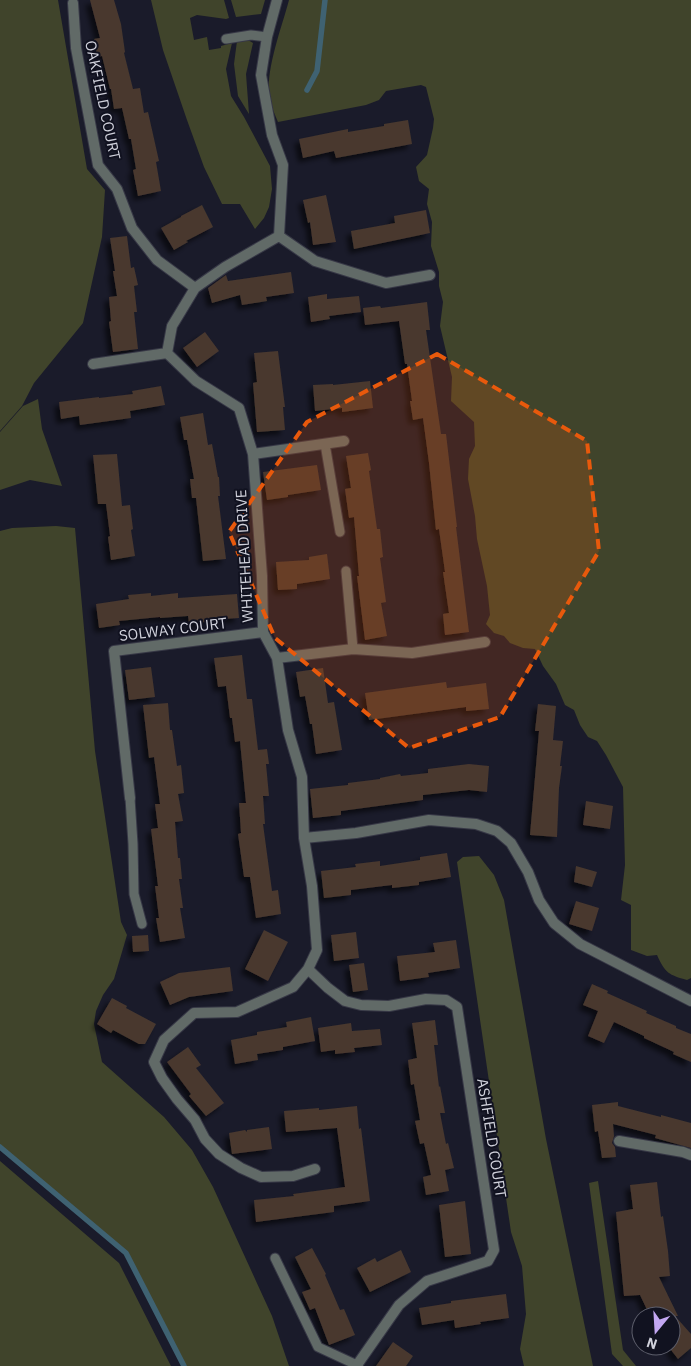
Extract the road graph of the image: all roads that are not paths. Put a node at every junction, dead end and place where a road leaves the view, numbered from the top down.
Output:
1 (277, 0) edge
2 (73, 3) dead end
3 (267, 37) junction
4 (226, 39) dead end
5 (279, 236) junction
6 (430, 275) dead end
7 (195, 288) junction
8 (167, 353) junction
9 (93, 364) dead end
10 (344, 441) dead end
11 (325, 444) junction
12 (253, 454) junction
13 (340, 532) dead end
14 (346, 571) dead end
15 (263, 632) junction
16 (485, 642) dead end
17 (353, 649) junction
18 (277, 658) junction
19 (130, 798) joint
20 (304, 838) junction
21 (142, 924) dead end
22 (308, 969) junction
23 (691, 1001) edge
24 (619, 1141) dead end
25 (691, 1155) edge
26 (315, 1169) dead end
27 (275, 1258) dead end
28 (358, 1366) edge

1 - 3 street
2 - 7 street, OAKFIELD COURT
3 - 4 lane
3 - 5 street
5 - 6 street
5 - 7 street
7 - 8 street
8 - 9 street
8 - 12 street, WHITEHEAD DRIVE
10 - 11 street
11 - 12 street
11 - 13 lane
12 - 15 street, WHITEHEAD DRIVE
14 - 17 lane
15 - 18 street, WHITEHEAD DRIVE
15 - 19 street, SOLWAY COURT
16 - 17 street
17 - 18 street
18 - 20 street, WHITEHEAD DRIVE
19 - 21 lane
20 - 22 street, WHITEHEAD DRIVE
20 - 23 street
22 - 26 street, WHITEHEAD DRIVE
22 - 28 street, ASHFIELD COURT
24 - 25 street
27 - 28 lane

